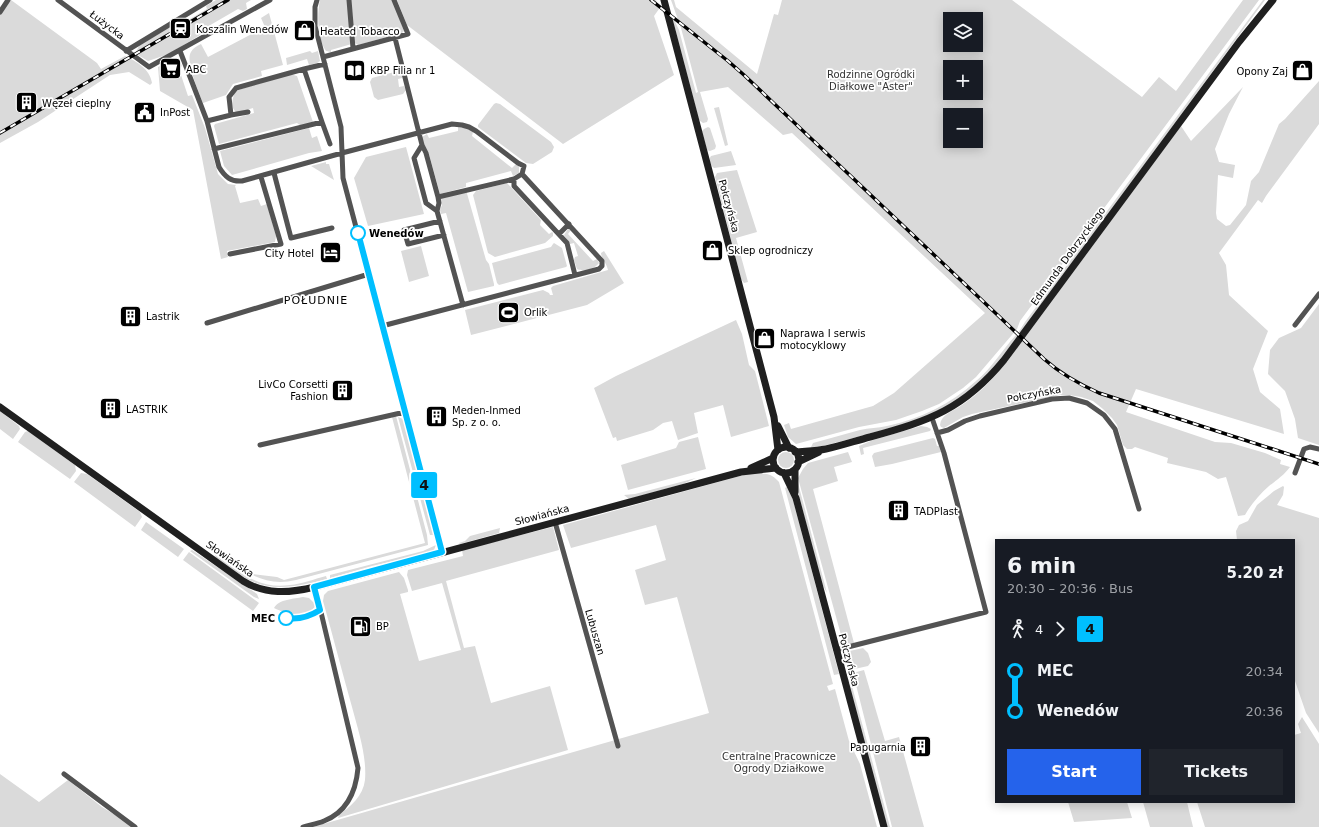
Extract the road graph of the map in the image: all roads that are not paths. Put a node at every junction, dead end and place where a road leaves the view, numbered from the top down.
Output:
1 (8, 0) edge
2 (58, 0) edge
3 (210, 0) edge
4 (270, 0) edge
5 (317, 0) edge
6 (349, 0) edge
7 (394, 0) edge
8 (664, 0) edge
9 (1273, 0) edge
10 (0, 12) edge
11 (394, 38) junction
12 (353, 48) junction
13 (126, 51) junction
14 (180, 51) junction
15 (323, 57) junction
16 (325, 64) junction
17 (304, 69) junction
18 (248, 112) dead end
19 (231, 115) junction
20 (207, 121) junction
21 (322, 122) junction
22 (419, 133) junction
23 (330, 144) dead end
24 (422, 146) junction
25 (214, 149) junction
26 (342, 153) junction
27 (274, 173) junction
28 (522, 174) junction
29 (261, 176) junction
30 (514, 179) junction
31 (438, 196) junction
32 (437, 211) junction
33 (440, 221) junction
34 (569, 224) junction
35 (332, 228) dead end
36 (559, 234) junction
37 (444, 235) junction
38 (230, 254) dead end
39 (369, 274) junction
40 (575, 276) junction
41 (1319, 294) edge
42 (463, 305) junction
43 (207, 323) dead end
44 (1296, 325) dead end
45 (382, 326) junction
46 (0, 407) edge
47 (405, 412) junction
48 (774, 417) junction
49 (932, 418) junction
50 (937, 433) junction
51 (260, 445) dead end
52 (789, 448) junction
53 (1319, 449) edge
54 (778, 450) junction
55 (824, 450) junction
56 (795, 452) junction
57 (773, 458) junction
58 (798, 462) junction
59 (776, 468) junction
60 (794, 470) junction
61 (741, 472) junction
62 (784, 473) junction
63 (1295, 473) dead end
64 (796, 498) junction
65 (1139, 509) dead end
66 (555, 522) junction
67 (442, 552) junction
68 (314, 587) junction
69 (836, 650) junction
70 (618, 746) dead end
71 (64, 774) dead end
72 (135, 827) edge
73 (302, 827) edge
74 (884, 827) edge

1 - 10 street
2 - 13 street, Łużycka
3 - 13 street
4 - 14 street
5 - 15 street
6 - 12 street
7 - 11 street
8 - 48 main road, Połczyńska
9 - 49 main road, Edmunda Dobrzyckiego
11 - 12 street
11 - 22 street
12 - 15 street
13 - 14 street, Łużycka
14 - 20 street
15 - 16 street
16 - 17 street
16 - 26 street
17 - 19 street
17 - 21 street
18 - 19 street
19 - 20 street
20 - 25 street
21 - 23 street
21 - 25 street
22 - 24 street
22 - 26 street
22 - 28 street
24 - 31 street
24 - 32 street
25 - 29 street
26 - 27 street
26 - 39 street
27 - 29 street
27 - 35 street
28 - 30 street
28 - 34 street
29 - 38 street
30 - 31 street
30 - 36 street
31 - 32 street
32 - 33 street
33 - 37 street
33 - 37 street
34 - 36 street
34 - 40 street
36 - 40 street
37 - 42 street
39 - 43 street
39 - 45 street
40 - 42 street
41 - 44 street
42 - 45 street
45 - 47 street
46 - 68 main road, Słowiańska
47 - 51 street
47 - 67 street
48 - 52 main road, Połczyńska
48 - 54 main road, Połczyńska
49 - 50 street
49 - 55 main road, Edmunda Dobrzyckiego
50 - 65 street, Połczyńska
50 - 69 street
52 - 54 main road
52 - 56 main road
53 - 63 street
54 - 57 main road
55 - 56 main road, Edmunda Dobrzyckiego
55 - 58 main road, Edmunda Dobrzyckiego
56 - 58 main road
57 - 59 main road
57 - 61 main road, Słowiańska
58 - 60 main road
59 - 61 main road, Słowiańska
59 - 62 main road
60 - 62 main road
60 - 64 main road, Połczyńska
61 - 66 main road, Słowiańska
62 - 64 main road, Połczyńska
64 - 69 main road, Połczyńska
66 - 67 main road, Słowiańska
66 - 70 street, Lubuszan
67 - 68 main road, Słowiańska
68 - 73 street
69 - 74 main road, Połczyńska
71 - 72 street

